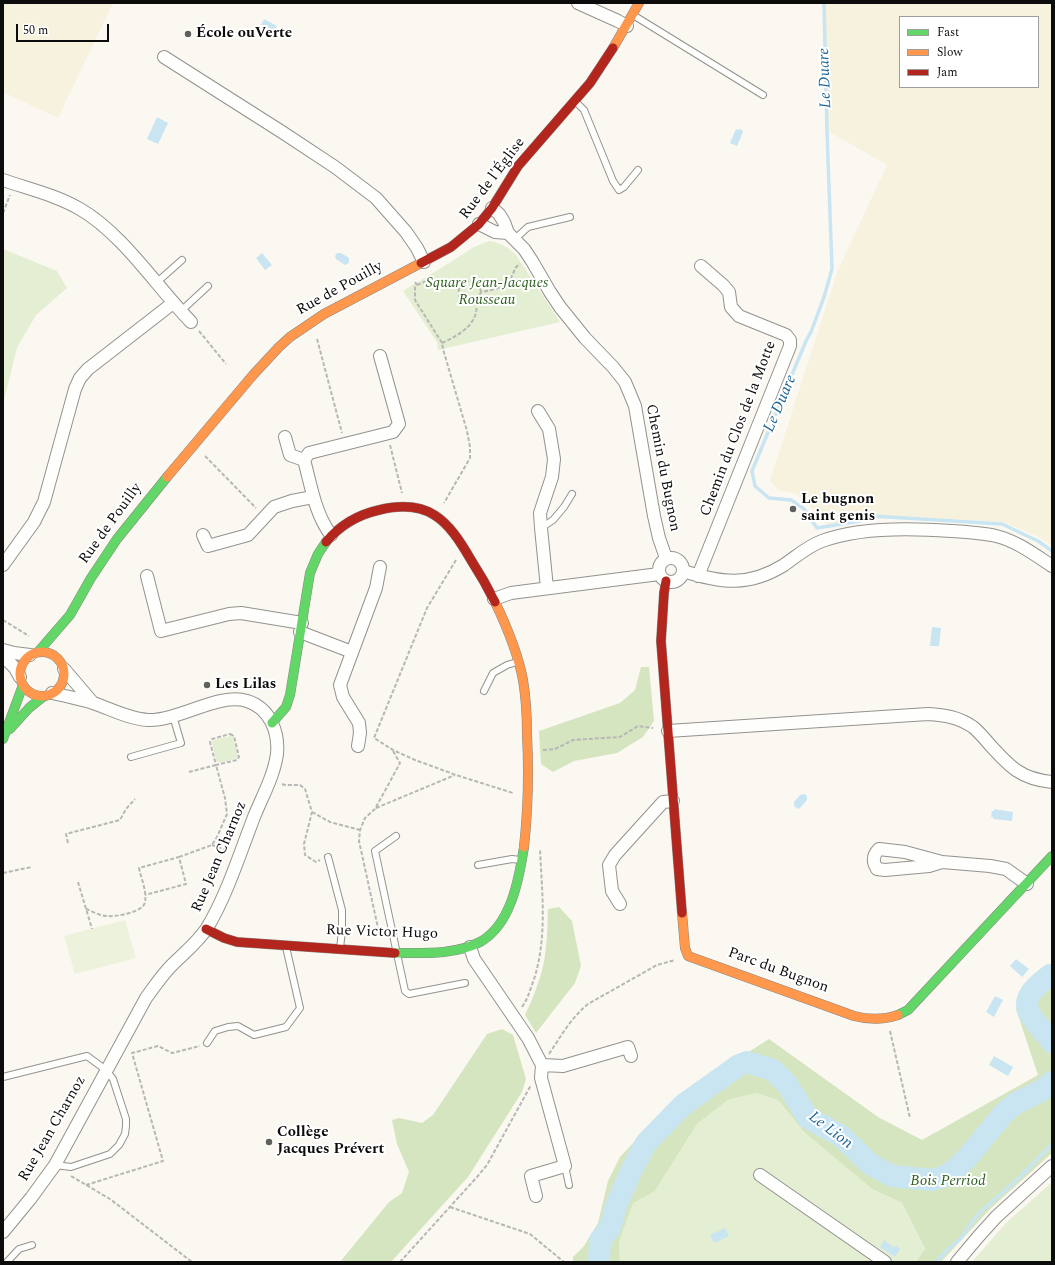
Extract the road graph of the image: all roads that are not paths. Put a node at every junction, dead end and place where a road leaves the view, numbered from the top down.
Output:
1 (578, 3) edge
2 (639, 3) edge
3 (633, 15) junction
4 (626, 26) junction
5 (164, 57) dead end
6 (764, 95) dead end
7 (575, 101) junction
8 (638, 170) dead end
9 (9, 182) edge
10 (492, 208) junction
11 (570, 218) dead end
12 (479, 224) junction
13 (511, 236) junction
14 (182, 260) dead end
15 (424, 262) junction
16 (701, 266) dead end
17 (156, 283) junction
18 (208, 286) dead end
19 (177, 307) junction
20 (191, 322) road end
21 (380, 356) dead end
22 (538, 411) dead end
23 (284, 437) dead end
24 (304, 460) junction
25 (572, 494) dead end
26 (313, 497) junction
27 (540, 528) junction
28 (331, 535) junction
29 (203, 536) dead end
30 (666, 558) junction
31 (3, 564) edge
32 (1052, 566) edge
33 (380, 567) dead end
34 (683, 571) junction
35 (147, 576) dead end
36 (698, 576) junction
37 (663, 578) junction
38 (547, 588) junction
39 (494, 599) junction
40 (70, 615) junction
41 (301, 627) junction
42 (65, 635) dead end
43 (62, 648) dead end
44 (3, 650) edge
45 (352, 652) junction
46 (34, 653) junction
47 (3, 656) edge
48 (518, 662) junction
49 (62, 665) junction
50 (22, 681) junction
51 (484, 692) dead end
52 (48, 694) junction
53 (94, 703) junction
54 (173, 716) junction
55 (272, 723) junction
56 (668, 731) junction
57 (5, 736) edge
58 (358, 746) dead end
59 (131, 757) dead end
60 (1052, 782) edge
61 (673, 801) junction
62 (396, 836) dead end
63 (1052, 856) edge
64 (328, 857) road end
65 (522, 860) junction
66 (942, 862) junction
67 (478, 865) dead end
68 (1027, 884) junction
69 (620, 904) dead end
70 (206, 929) junction
71 (286, 946) junction
72 (470, 947) junction
73 (340, 948) junction
74 (396, 952) junction
75 (465, 983) dead end
76 (207, 1043) road end
77 (631, 1056) dead end
78 (542, 1065) junction
79 (106, 1070) junction
80 (3, 1077) edge
81 (55, 1165) junction
82 (565, 1166) junction
83 (1052, 1166) edge
84 (760, 1175) dead end
85 (569, 1185) dead end
86 (536, 1196) dead end
87 (3, 1232) edge
88 (32, 1245) dead end
89 (7, 1262) edge
90 (885, 1262) edge
91 (957, 1262) edge

1 - 4 street
2 - 3 street, Rue de l'Église
3 - 4 street, Rue de l'Église
3 - 6 lane
4 - 7 street, Rue de l'Église
5 - 15 street
7 - 8 lane
7 - 10 street, Rue de l'Église
9 - 17 street
10 - 12 street, Rue de l'Église
10 - 13 street, Chemin du Bugnon
11 - 13 lane
12 - 13 street
12 - 15 street, Rue de l'Église
13 - 30 street, Chemin du Bugnon
14 - 17 lane
15 - 40 street, Rue de Pouilly
16 - 36 street, Chemin du Clos de la Motte
17 - 19 street
18 - 19 lane
19 - 20 street
19 - 31 street
21 - 24 street
22 - 27 street
23 - 24 street
24 - 26 street
25 - 27 lane
26 - 28 street
26 - 29 street
27 - 38 street
28 - 39 street, Rue Victor Hugo
28 - 41 street, Rue Victor Hugo
30 - 34 street
30 - 37 street
32 - 36 street
33 - 45 street
34 - 36 street
34 - 37 street
35 - 41 street
37 - 38 street
37 - 56 street, Parc du Bugnon
38 - 39 street
39 - 48 street, Rue Victor Hugo
40 - 42 street, Rue de Pouilly
40 - 46 street, Rue de Pouilly
41 - 45 street
41 - 55 street, Rue Victor Hugo
43 - 49 street, Rue de Pouilly
44 - 46 street
45 - 58 street
46 - 49 street
46 - 50 street, Rue de Pouilly
47 - 50 street
48 - 51 lane
48 - 65 street, Rue Victor Hugo
49 - 52 street, Rue de Pouilly
49 - 53 street, Rue Jean Charnoz
50 - 52 street
50 - 57 street, Rue de Pouilly
52 - 53 street, Rue Jean Charnoz
52 - 57 street, Rue de Pouilly
53 - 54 street, Rue Jean Charnoz
54 - 55 street, Rue Jean Charnoz
54 - 59 lane
55 - 70 street, Rue Jean Charnoz
56 - 60 street
56 - 61 street, Parc du Bugnon
61 - 68 street, Parc du Bugnon
61 - 69 street
62 - 74 lane
63 - 68 street, Parc du Bugnon
64 - 73 lane
65 - 67 lane
65 - 72 street, Rue Victor Hugo
66 - 66 street
66 - 68 street
70 - 71 street, Rue Victor Hugo
70 - 79 street, Rue Jean Charnoz
71 - 73 street, Rue Victor Hugo
71 - 76 lane
72 - 74 street, Rue Victor Hugo
72 - 78 street
73 - 74 street, Rue Victor Hugo
74 - 75 lane
77 - 78 street
78 - 82 street
79 - 80 lane
79 - 81 street, Rue Jean Charnoz
79 - 81 lane
81 - 87 street, Rue Jean Charnoz
82 - 85 lane
82 - 86 street
83 - 91 street
84 - 90 street
88 - 89 lane

